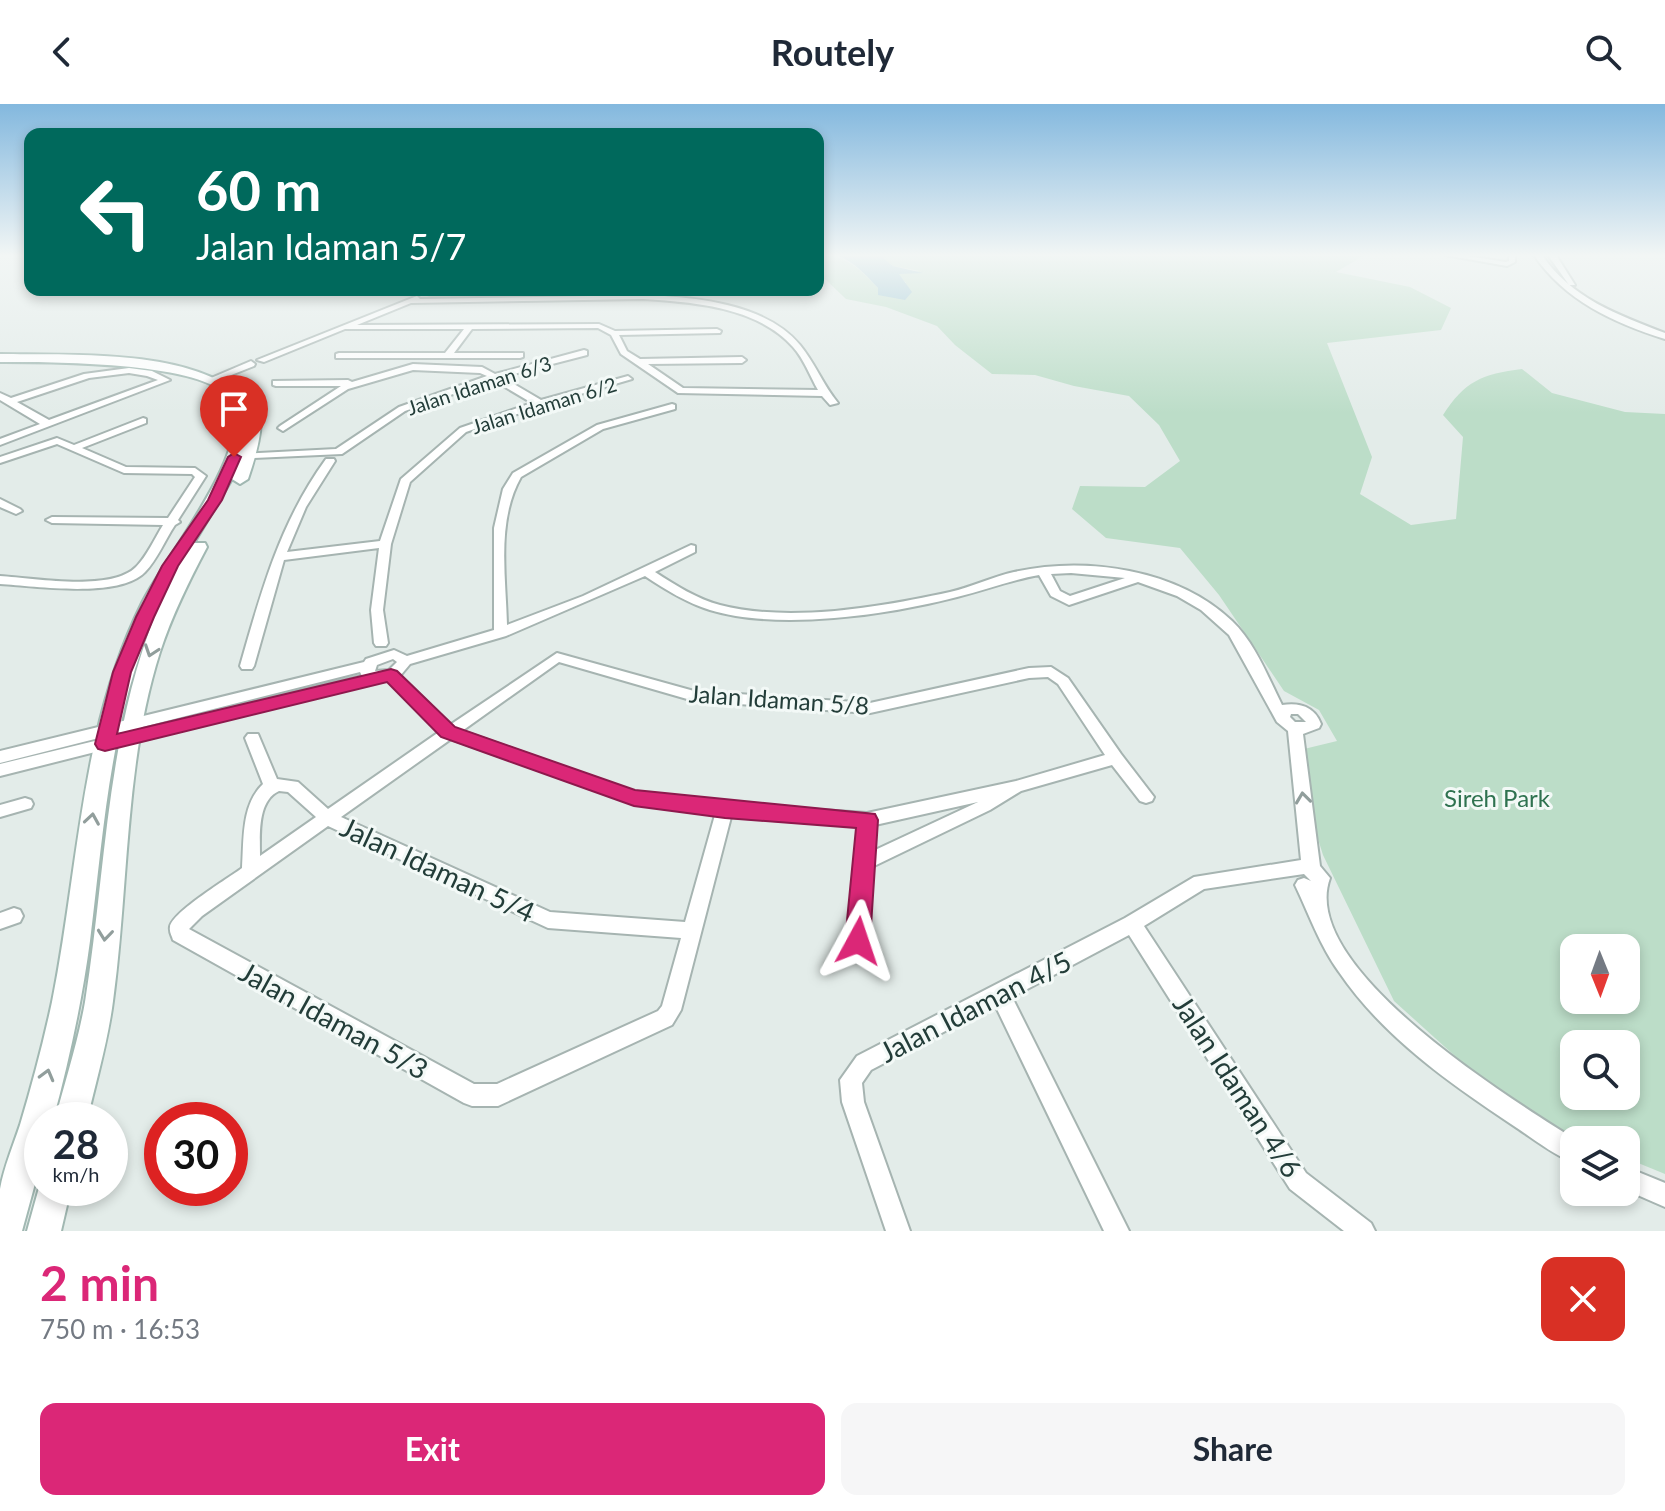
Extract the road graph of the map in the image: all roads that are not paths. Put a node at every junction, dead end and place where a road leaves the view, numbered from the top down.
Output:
1 (395, 308) edge
2 (714, 308) edge
3 (1605, 308) edge
4 (1614, 308) edge
5 (470, 326) junction
6 (345, 327) junction
7 (717, 331) dead end
8 (614, 333) junction
9 (1665, 334) edge
10 (584, 353) dead end
11 (0, 355) edge
12 (448, 355) junction
13 (520, 355) dead end
14 (339, 356) dead end
15 (742, 360) dead end
16 (638, 362) junction
17 (497, 376) junction
18 (215, 378) junction
19 (628, 379) dead end
20 (276, 383) dead end
21 (356, 383) junction
22 (822, 393) junction
23 (5, 399) edge
24 (540, 403) junction
25 (833, 403) dead end
26 (672, 407) dead end
27 (143, 421) dead end
28 (48, 424) junction
29 (283, 428) dead end
30 (0, 442) edge
31 (74, 448) junction
32 (332, 456) junction
33 (0, 460) edge
34 (240, 460) junction
35 (0, 502) edge
36 (16, 511) dead end
37 (52, 520) dead end
38 (174, 522) junction
39 (385, 544) junction
40 (691, 549) dead end
41 (278, 557) junction
42 (1043, 570) junction
43 (647, 572) junction
44 (1136, 578) junction
45 (0, 580) edge
46 (501, 633) junction
47 (381, 643) dead end
48 (405, 661) junction
49 (247, 666) dead end
50 (378, 673) junction
51 (1263, 684) junction
52 (1288, 723) junction
53 (448, 732) junction
54 (119, 734) junction
55 (253, 738) dead end
56 (0, 757) edge
57 (1115, 758) junction
58 (0, 770) edge
59 (272, 787) junction
60 (1016, 787) junction
61 (1146, 797) dead end
62 (25, 804) dead end
63 (725, 810) junction
64 (0, 811) edge
65 (327, 818) junction
66 (867, 820) junction
67 (864, 863) junction
68 (251, 871) junction
69 (1305, 878) junction
70 (1132, 924) junction
71 (692, 931) junction
72 (858, 941) dead end
73 (1000, 994) junction
74 (75, 1102) edge
75 (1560, 1143) edge
76 (1640, 1184) edge
77 (1665, 1195) edge
78 (50, 1206) edge
79 (5, 1231) edge
80 (44, 1231) edge
81 (898, 1231) edge
82 (1117, 1231) edge
83 (1363, 1231) edge

1 - 6 street
2 - 22 street
3 - 9 street
4 - 9 street
5 - 6 street
5 - 8 street
5 - 12 street
6 - 18 street
7 - 8 street
8 - 16 street
10 - 17 street, Jalan Idaman 6/3
11 - 18 main road
12 - 13 street
12 - 14 street
15 - 16 street
16 - 22 street
17 - 21 street
17 - 24 street
17 - 32 street, Jalan Idaman 6/3
18 - 34 main road
19 - 24 street, Jalan Idaman 6/2
20 - 21 street
21 - 29 street
22 - 25 street
23 - 28 street
23 - 28 street
24 - 39 street, Jalan Idaman 6/2
26 - 46 street
27 - 31 street
28 - 30 street
31 - 33 street
31 - 38 street
32 - 34 street
32 - 41 street
34 - 54 main road
35 - 36 street
37 - 38 street
38 - 45 street
39 - 41 street
39 - 47 street, Jalan Idaman 6/2
40 - 43 street
41 - 49 street
42 - 43 street
42 - 44 street
42 - 44 street
43 - 46 street
44 - 51 street
46 - 48 street
48 - 50 street
48 - 50 street
50 - 53 street
50 - 54 street
51 - 52 street
51 - 52 street
69 -> 52 street
53 - 57 street, Jalan Idaman 5/8
53 - 63 street
53 - 65 street
54 - 56 street
54 - 58 street
54 -> 74 main road
79 -> 54 main road
55 - 59 street
57 - 60 street
57 - 61 street, Jalan Idaman 5/8
59 - 65 street, Jalan Idaman 5/4
59 - 68 street
60 - 66 street
60 - 67 street
62 - 64 street
63 - 66 street
63 - 71 street
65 - 68 street
65 - 71 street, Jalan Idaman 5/4
66 - 67 street
67 - 72 street
68 - 71 street, Jalan Idaman 5/3
69 - 70 street, Jalan Idaman 4/5
69 - 75 street
70 - 73 street, Jalan Idaman 4/5
70 - 83 street, Jalan Idaman 4/6
73 - 81 street, Jalan Idaman 4/5
73 - 82 street
76 - 77 street
78 - 80 main road

